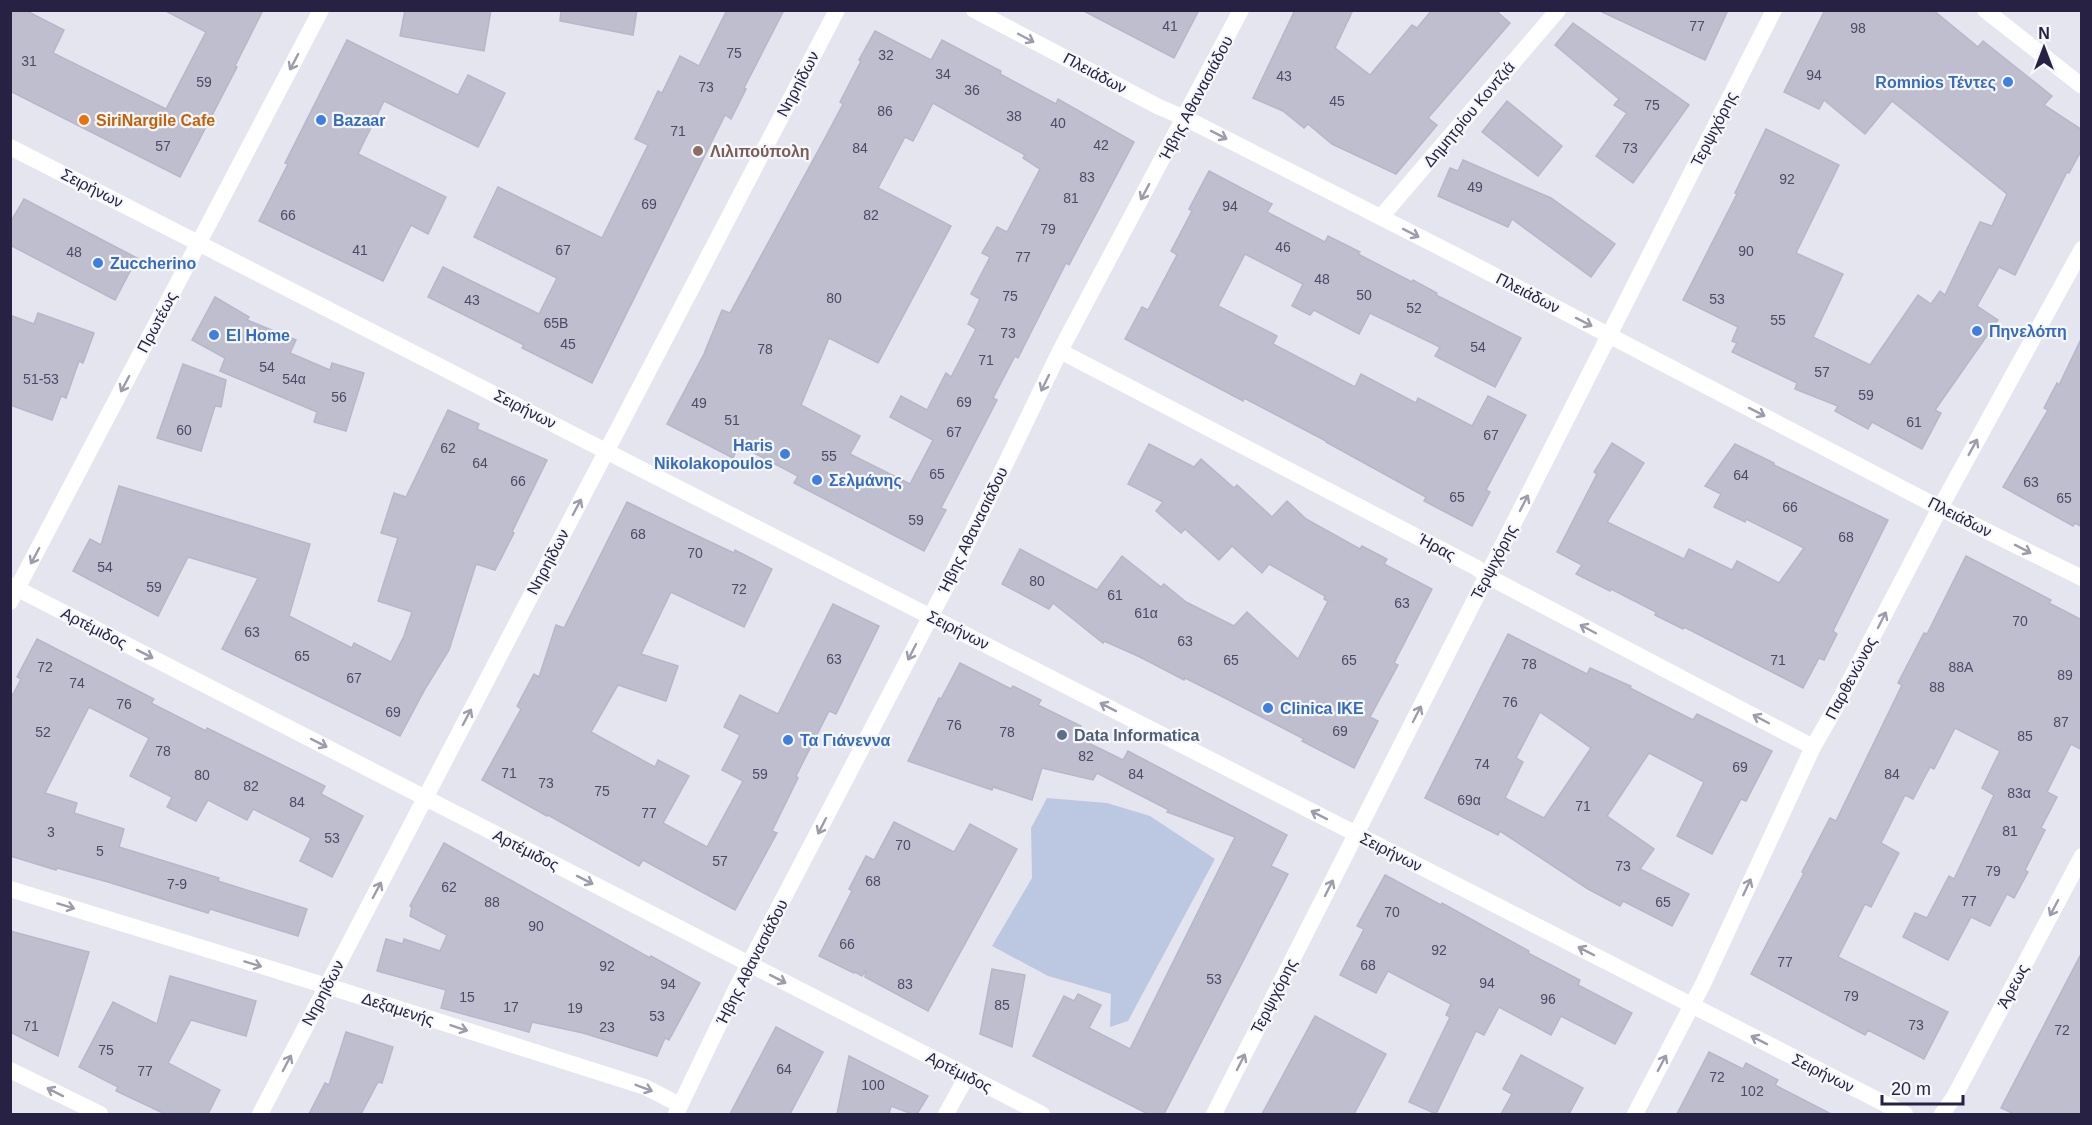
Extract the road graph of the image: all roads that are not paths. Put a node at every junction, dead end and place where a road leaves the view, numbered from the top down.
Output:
1 (321, 10) edge
2 (837, 10) edge
3 (974, 10) edge
4 (1241, 10) edge
5 (1558, 10) edge
6 (1774, 10) edge
7 (1985, 10) edge
8 (2082, 86) edge
9 (1185, 118) junction
10 (10, 147) edge
11 (1381, 218) junction
12 (199, 243) junction
13 (2082, 249) edge
14 (1609, 335) junction
15 (1060, 351) junction
16 (606, 451) junction
17 (1940, 508) junction
18 (1487, 576) junction
19 (2082, 578) edge
20 (13, 592) edge
21 (930, 617) junction
22 (1813, 747) junction
23 (425, 798) junction
24 (1356, 834) junction
25 (2082, 856) edge
26 (10, 889) edge
27 (749, 964) junction
28 (327, 986) junction
29 (1692, 1005) junction
30 (10, 1070) edge
31 (966, 1076) junction
32 (678, 1110) edge
33 (100, 1114) edge
34 (260, 1114) edge
35 (946, 1114) edge
36 (1042, 1114) edge
37 (1214, 1114) edge
38 (1635, 1114) edge
39 (1905, 1114) edge
40 (1942, 1114) edge

1 -> 12 street, Πρωτέως
2 - 16 street, Νηρηίδων
3 -> 9 street, Πλειάδων
4 - 9 street, Ήβης Αθανασιάδου
5 - 11 street, Δημητρίου Κοντζιά
6 - 14 street, Τερψιχόρης
7 - 8 street
9 -> 11 street, Πλειάδων
9 -> 15 street, Ήβης Αθανασιάδου
10 - 12 street, Σειρήνων
11 -> 14 street, Πλειάδων
12 - 16 street, Σειρήνων
12 -> 20 street, Πρωτέως
17 -> 13 street, Παρθενώνος
14 -> 17 street, Πλειάδων
18 -> 14 street, Τερψιχόρης
15 - 18 street, Ήρας
15 -> 21 street, Ήβης Αθανασιάδου
16 - 21 street, Σειρήνων
23 -> 16 street, Νηρηίδων
17 -> 19 street, Πλειάδων
22 -> 17 street, Παρθενώνος
22 -> 18 street, Ήρας
24 -> 18 street, Τερψιχόρης
20 -> 23 street, Αρτέμιδος
24 -> 21 street, Σειρήνων
21 -> 27 street, Ήβης Αθανασιάδου
29 -> 22 street, Παρθενώνος
23 -> 27 street, Αρτέμιδος
28 -> 23 street, Νηρηίδων
29 -> 24 street, Σειρήνων
37 -> 24 street, Τερψιχόρης
25 -> 40 street, Άρεως
26 -> 28 street, Δεξαμενής
27 -> 31 street, Αρτέμιδος
27 - 32 street, Ήβης Αθανασιάδου
28 -> 32 street, Δεξαμενής
34 -> 28 street, Νηρηίδων
38 -> 29 street, Παρθενώνος
39 -> 29 street, Σειρήνων
33 -> 30 street
31 - 35 street
31 - 36 street, Αρτέμιδος

